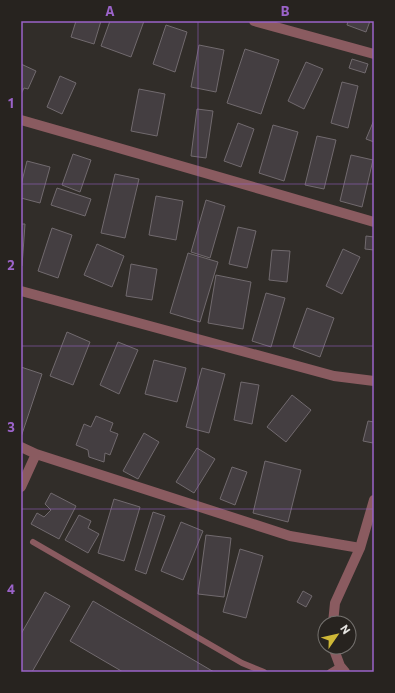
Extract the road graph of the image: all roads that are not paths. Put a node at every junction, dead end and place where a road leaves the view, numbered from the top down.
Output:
1 (254, 21) edge
2 (374, 54) edge
3 (21, 120) edge
4 (374, 222) edge
5 (21, 290) edge
6 (374, 381) edge
7 (21, 448) edge
8 (36, 454) junction
9 (21, 487) edge
10 (374, 500) edge
11 (33, 542) dead end
12 (360, 548) junction
13 (334, 615) edge
14 (337, 655) edge
15 (343, 669) edge
16 (264, 672) edge
17 (330, 672) edge

1 - 2 street
3 - 4 street
5 - 6 street
7 - 8 street
8 - 9 street
8 - 12 street
10 - 12 street
11 - 16 lane
12 - 13 street
14 - 15 street
15 - 17 lane

